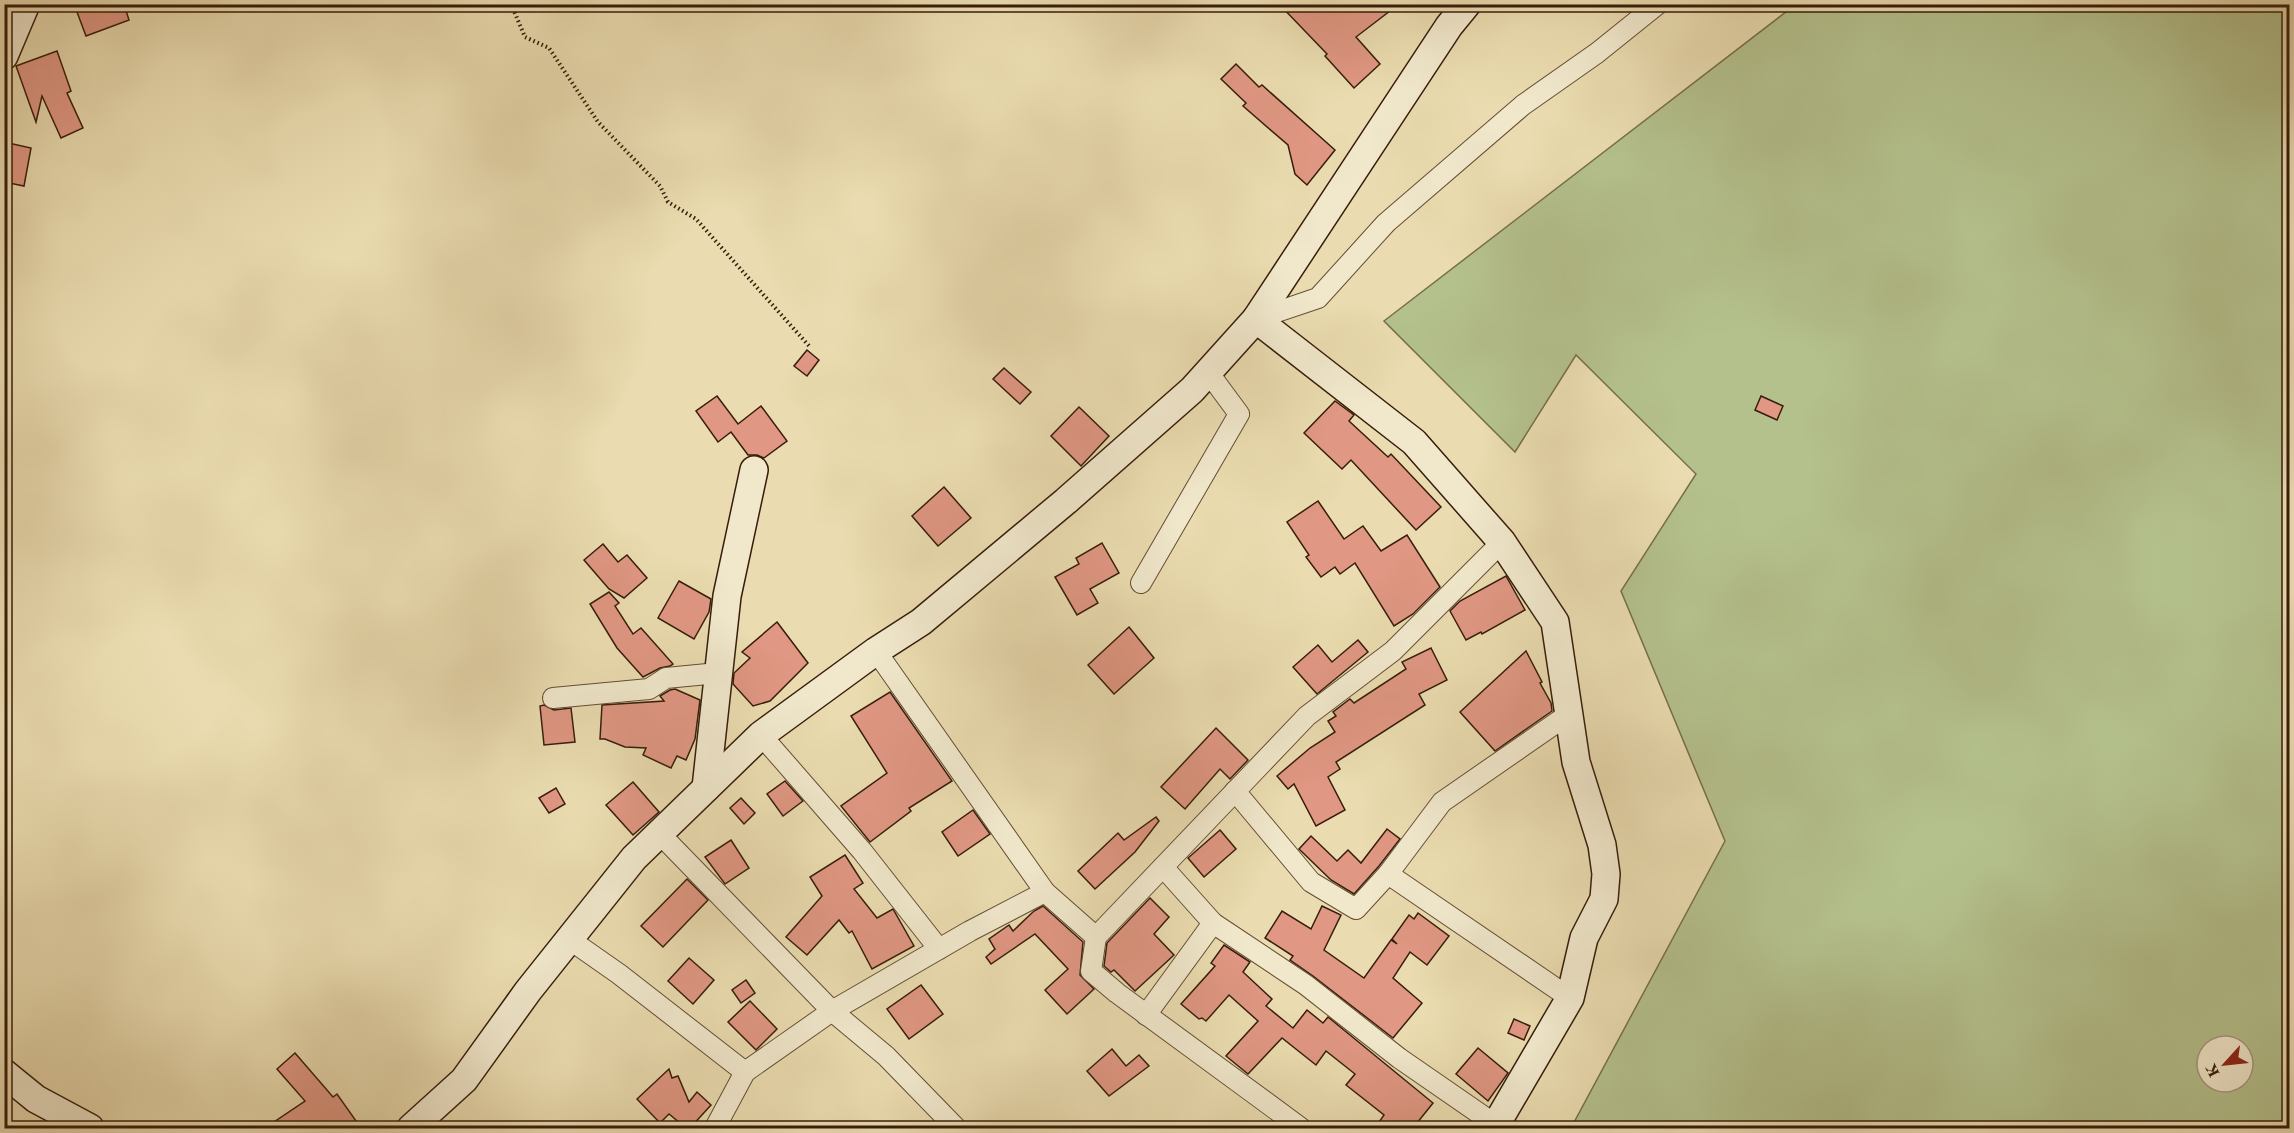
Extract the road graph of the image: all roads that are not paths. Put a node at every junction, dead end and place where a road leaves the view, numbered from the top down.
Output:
1 (26, 4) edge
2 (1467, 4) edge
3 (1658, 4) edge
4 (5, 52) edge
5 (1256, 319) junction
6 (1208, 372) junction
7 (754, 470) dead end
8 (1502, 542) junction
9 (1141, 583) dead end
10 (876, 651) junction
11 (718, 673) junction
12 (553, 698) dead end
13 (1569, 714) junction
14 (761, 735) junction
15 (706, 788) junction
16 (1235, 791) junction
17 (659, 833) junction
18 (1162, 867) junction
19 (1388, 874) junction
20 (1045, 892) junction
21 (1213, 923) junction
22 (1096, 937) junction
23 (569, 939) junction
24 (939, 949) junction
25 (1570, 998) junction
26 (832, 1011) junction
27 (1146, 1015) junction
28 (745, 1072) junction
29 (4, 1073) edge
30 (1495, 1127) edge
31 (90, 1128) edge
32 (411, 1128) edge
33 (715, 1128) edge
34 (956, 1128) edge
35 (1301, 1128) edge

1 - 4 street
2 - 5 street
3 - 5 street
5 - 6 street
5 - 8 street
6 - 9 street
6 - 10 street
7 - 11 street
8 - 13 street
8 - 16 street
10 - 14 street
10 - 20 street
11 - 12 street
11 - 15 street
13 - 19 street
13 - 25 street
14 - 15 street
14 - 24 street
15 - 17 street
16 - 18 street
16 - 19 street
17 - 23 street
17 - 26 street
18 - 21 street
18 - 22 street
19 - 25 street
20 - 22 street
20 - 24 street
21 - 27 street
21 - 30 street
22 - 27 street
23 - 28 street
23 - 32 street
24 - 26 street
25 - 30 street
26 - 28 street
26 - 34 street
27 - 35 street
28 - 33 street
29 - 31 street

